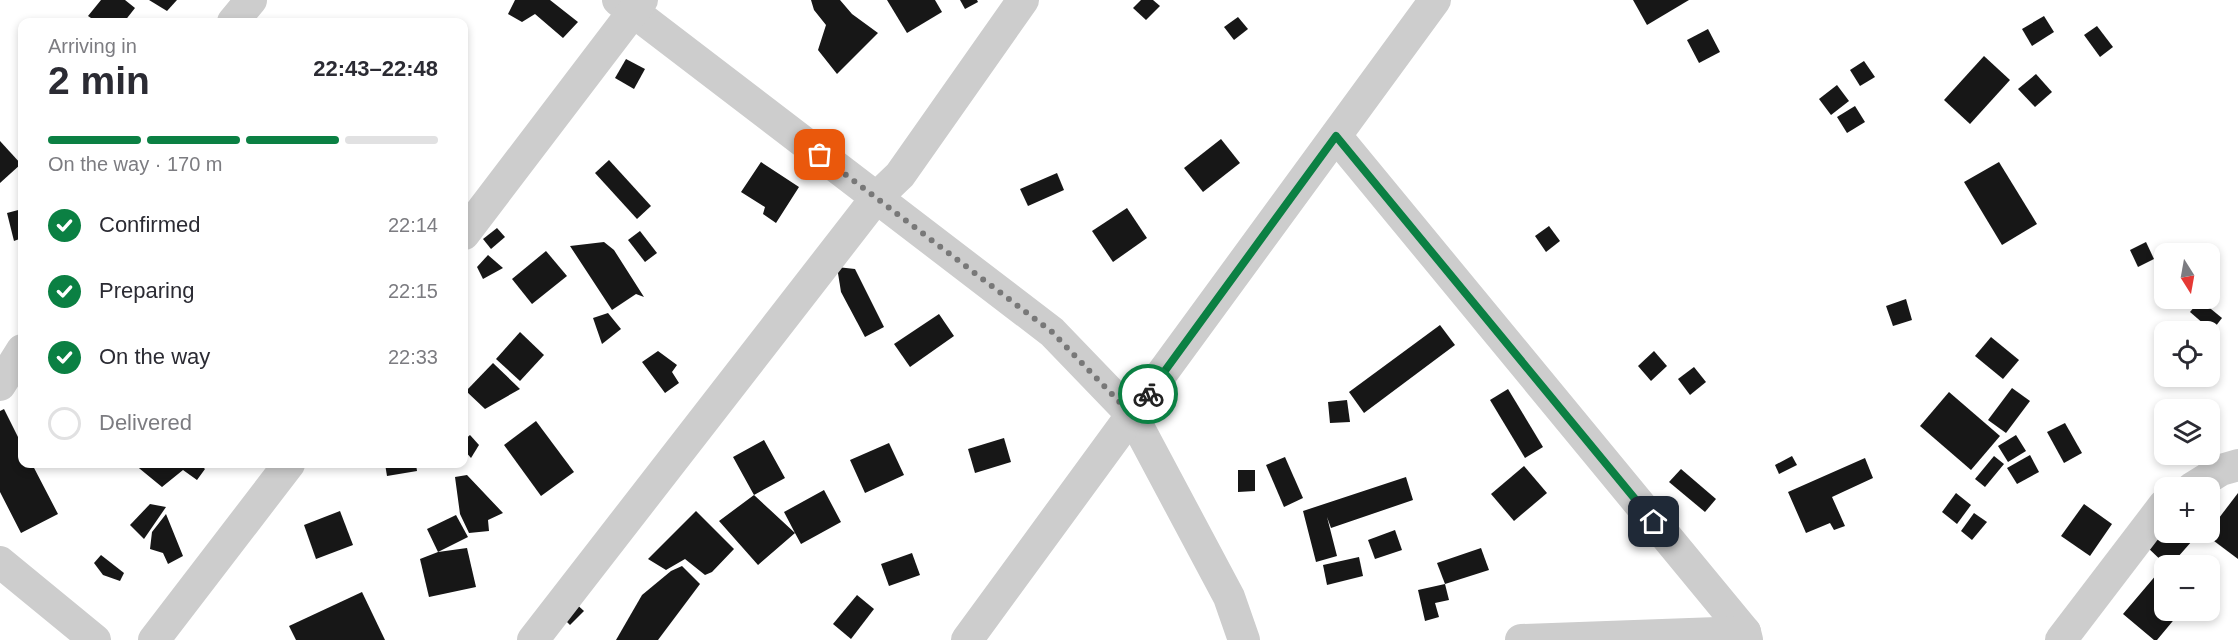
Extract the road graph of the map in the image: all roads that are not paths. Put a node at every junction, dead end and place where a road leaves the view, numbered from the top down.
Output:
1 (251, 0) edge
2 (1023, 0) edge
3 (1435, 0) edge
4 (631, 4) edge
5 (235, 18) edge
6 (1336, 136) junction
7 (876, 198) junction
8 (468, 228) edge
9 (18, 356) edge
10 (0, 385) edge
11 (1132, 415) junction
12 (2238, 465) edge
13 (286, 468) edge
14 (2210, 477) edge
15 (2154, 517) edge
16 (0, 562) edge
17 (1746, 636) edge
18 (95, 640) edge
19 (154, 640) edge
20 (532, 640) edge
21 (967, 640) edge
22 (1244, 640) edge
23 (1521, 640) edge
24 (2061, 640) edge

1 - 5 street
2 - 7 street
3 - 6 street
4 - 7 street
4 - 8 street
6 - 11 street
6 - 17 street
7 - 11 street
7 - 20 street
9 - 10 street
11 - 21 street
11 - 22 street
12 - 14 street
13 - 19 street
15 - 24 street
16 - 18 street
17 - 23 street

